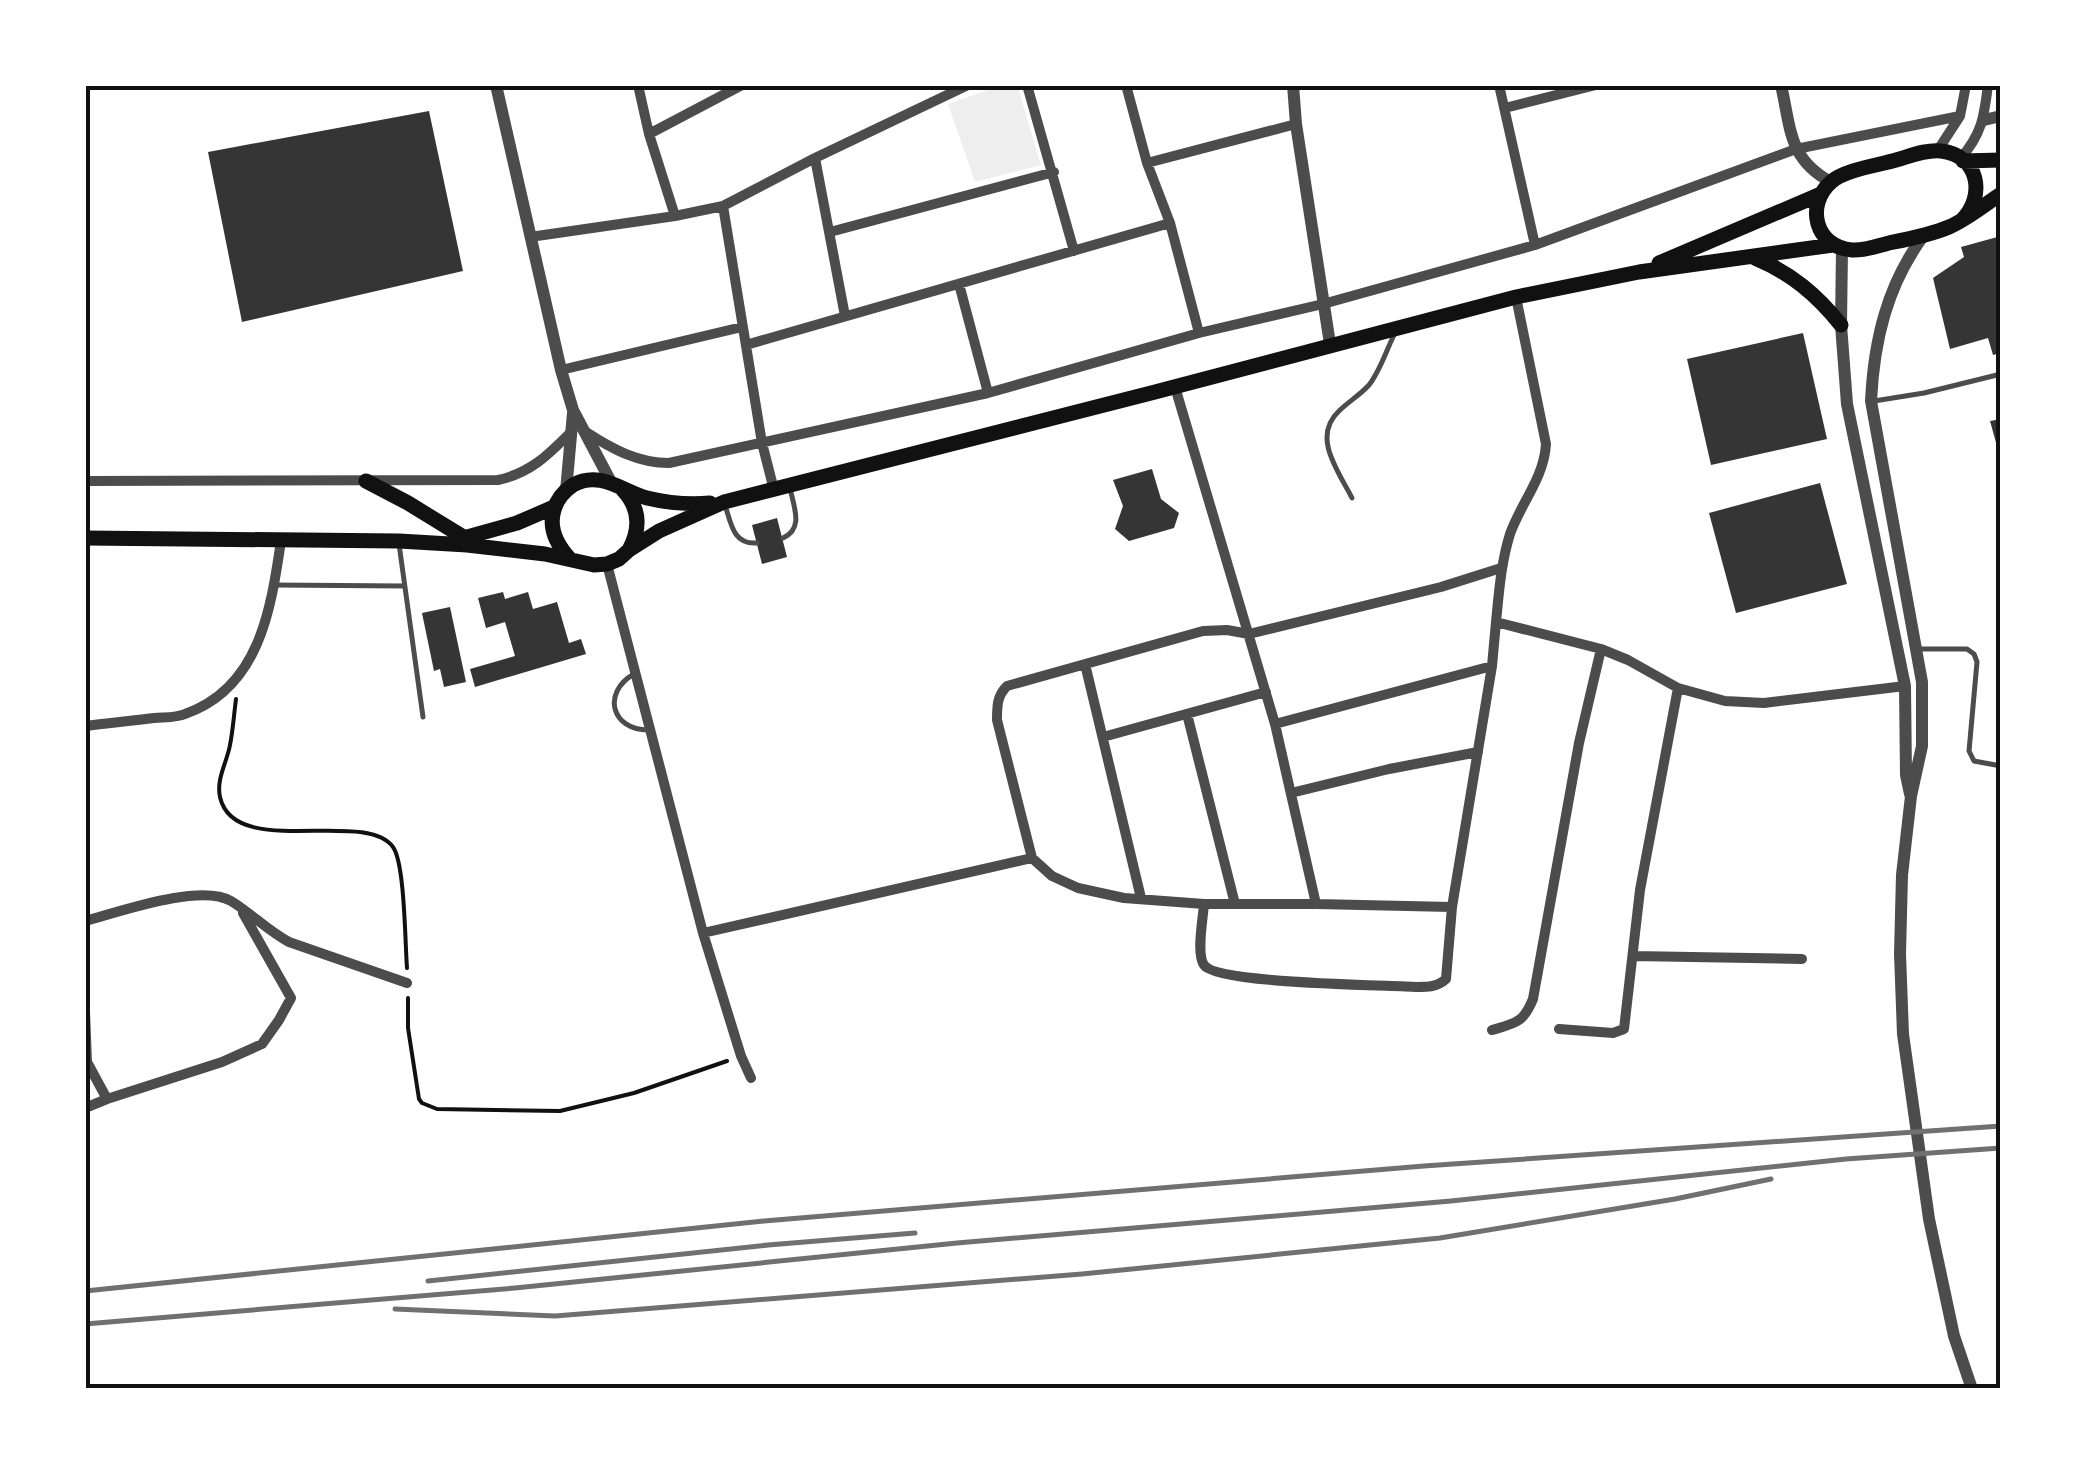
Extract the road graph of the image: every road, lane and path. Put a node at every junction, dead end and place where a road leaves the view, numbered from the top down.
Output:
1 (496, 85) edge
2 (638, 85) edge
3 (742, 85) edge
4 (968, 85) edge
5 (1026, 85) edge
6 (1126, 85) edge
7 (1293, 85) edge
8 (1499, 85) edge
9 (1596, 85) edge
10 (1781, 85) edge
11 (1966, 85) edge
12 (1988, 85) edge
13 (1505, 108) junction
14 (1960, 116) junction
15 (2001, 116) edge
16 (1984, 120) junction
17 (1296, 124) junction
18 (649, 134) junction
19 (1796, 150) junction
20 (1938, 150) junction
21 (815, 158) junction
22 (1961, 160) junction
23 (2001, 160) edge
24 (1147, 162) junction
25 (1054, 172) junction
26 (1826, 188) junction
27 (2001, 194) edge
28 (723, 206) junction
29 (676, 216) junction
30 (1962, 220) junction
31 (1170, 223) junction
32 (830, 232) junction
33 (1924, 235) junction
34 (530, 236) junction
35 (1535, 245) junction
36 (1837, 246) junction
37 (1074, 251) junction
38 (1751, 256) junction
39 (1639, 272) junction
40 (959, 284) junction
41 (1516, 297) junction
42 (1323, 304) junction
43 (845, 316) junction
44 (1841, 325) junction
45 (742, 327) junction
46 (1397, 328) junction
47 (1199, 332) junction
48 (1330, 344) junction
49 (746, 345) junction
50 (561, 370) junction
51 (2001, 374) edge
52 (1175, 386) junction
53 (988, 393) junction
54 (1871, 401) junction
55 (578, 431) junction
56 (762, 444) junction
57 (85, 481) edge
58 (366, 481) junction
59 (616, 486) junction
60 (782, 487) junction
61 (566, 490) junction
62 (1352, 498) dead end
63 (724, 502) junction
64 (554, 507) junction
65 (85, 538) edge
66 (465, 538) junction
67 (783, 538) dead end
68 (281, 541) junction
69 (399, 541) junction
70 (757, 543) dead end
71 (442, 544) junction
72 (629, 550) junction
73 (570, 560) junction
74 (606, 564) junction
75 (1501, 568) junction
76 (274, 586) junction
77 (404, 586) junction
78 (1496, 622) junction
79 (1249, 634) junction
80 (1918, 649) junction
81 (1601, 650) junction
82 (1086, 664) junction
83 (1492, 666) junction
84 (634, 674) junction
85 (237, 677) junction
86 (1905, 686) junction
87 (1678, 688) junction
88 (1266, 692) junction
89 (1186, 714) junction
90 (422, 717) dead end
91 (1275, 724) junction
92 (85, 726) edge
93 (648, 730) junction
94 (1103, 738) junction
95 (1478, 752) junction
96 (2001, 766) edge
97 (1291, 794) junction
98 (1911, 796) junction
99 (1032, 858) junction
100 (1141, 898) junction
101 (1204, 904) junction
102 (1235, 904) junction
103 (1316, 904) junction
104 (1452, 907) junction
105 (240, 908) junction
106 (85, 921) edge
107 (703, 933) junction
108 (1633, 956) junction
109 (1802, 959) dead end
110 (408, 983) junction
111 (85, 1012) edge
112 (1559, 1028) dead end
113 (1492, 1030) dead end
114 (741, 1056) junction
115 (751, 1078) dead end
116 (106, 1099) junction
117 (85, 1108) edge
118 (1972, 1389) edge

1 - 34 street
2 - 18 street
3 - 18 street
4 - 21 street
5 - 25 street
6 - 24 street
7 - 17 street
8 - 13 street
9 - 13 street
10 - 19 street
11 - 14 street
12 - 16 street
13 - 35 street
14 - 19 street
14 - 20 street
15 - 16 street
16 - 22 street
17 - 24 street
17 - 42 street
18 - 29 street
19 - 26 street
19 - 35 street
20 - 22 main road
20 - 26 main road
21 - 28 street
21 - 32 street
22 - 23 main road
22 - 30 main road
24 - 31 street
25 - 32 street
25 - 37 street
26 - 36 main road
26 - 39 main road
27 - 30 main road
28 - 29 street
28 - 45 street
29 - 34 street
30 - 33 main road
31 - 37 street
31 - 47 street
32 - 43 street
33 - 36 main road
33 - 54 street
34 - 50 street
35 - 42 street
36 - 38 main road
36 - 44 street
37 - 40 street
38 - 39 main road
38 - 44 main road
39 - 41 main road
40 - 43 street
40 - 53 street
41 - 46 main road
41 - 75 street
42 - 47 street
42 - 48 street
43 - 49 street
44 - 86 street
45 - 49 street
45 - 50 street
46 - 48 main road
46 - 62 lane
47 - 53 street
48 - 52 main road
49 - 56 street
50 - 55 street
51 - 54 lane
52 - 60 main road
52 - 79 street
53 - 56 street
54 - 80 street
55 - 56 street
55 - 58 street
55 - 59 street
55 - 61 street
56 - 60 street
57 - 58 street
58 - 66 main road
59 - 61 main road
59 - 63 main road
59 - 72 main road
60 - 63 main road
60 - 67 lane
61 - 64 main road
63 - 70 lane
63 - 72 main road
64 - 66 main road
64 - 73 main road
65 - 68 main road
66 - 71 main road
68 - 69 main road
68 - 76 street
69 - 71 main road
69 - 77 lane
71 - 73 main road
72 - 74 main road
73 - 74 main road
74 - 84 street
75 - 78 street
75 - 79 street
76 - 77 lane
76 - 85 street
77 - 90 lane
78 - 81 street
78 - 83 street
79 - 82 street
79 - 88 street
80 - 96 lane
80 - 98 street
81 - 87 street
81 - 113 street
82 - 94 street
82 - 99 street
83 - 91 street
83 - 95 street
84 - 93 street
84 - 93 lane
85 - 92 street
85 - 110 path
86 - 87 street
86 - 98 street
87 - 108 street
88 - 89 street
88 - 91 street
89 - 94 street
89 - 102 street
91 - 97 street
93 - 107 street
94 - 100 street
95 - 97 street
95 - 104 street
97 - 103 street
98 - 118 street
99 - 100 street
99 - 107 street
100 - 101 street
101 - 102 street
101 - 104 street
102 - 103 street
103 - 104 street
105 - 106 street
105 - 110 street
105 - 116 street
107 - 114 street
108 - 109 street
108 - 112 street
110 - 114 path
111 - 116 street
114 - 115 street
116 - 117 street

